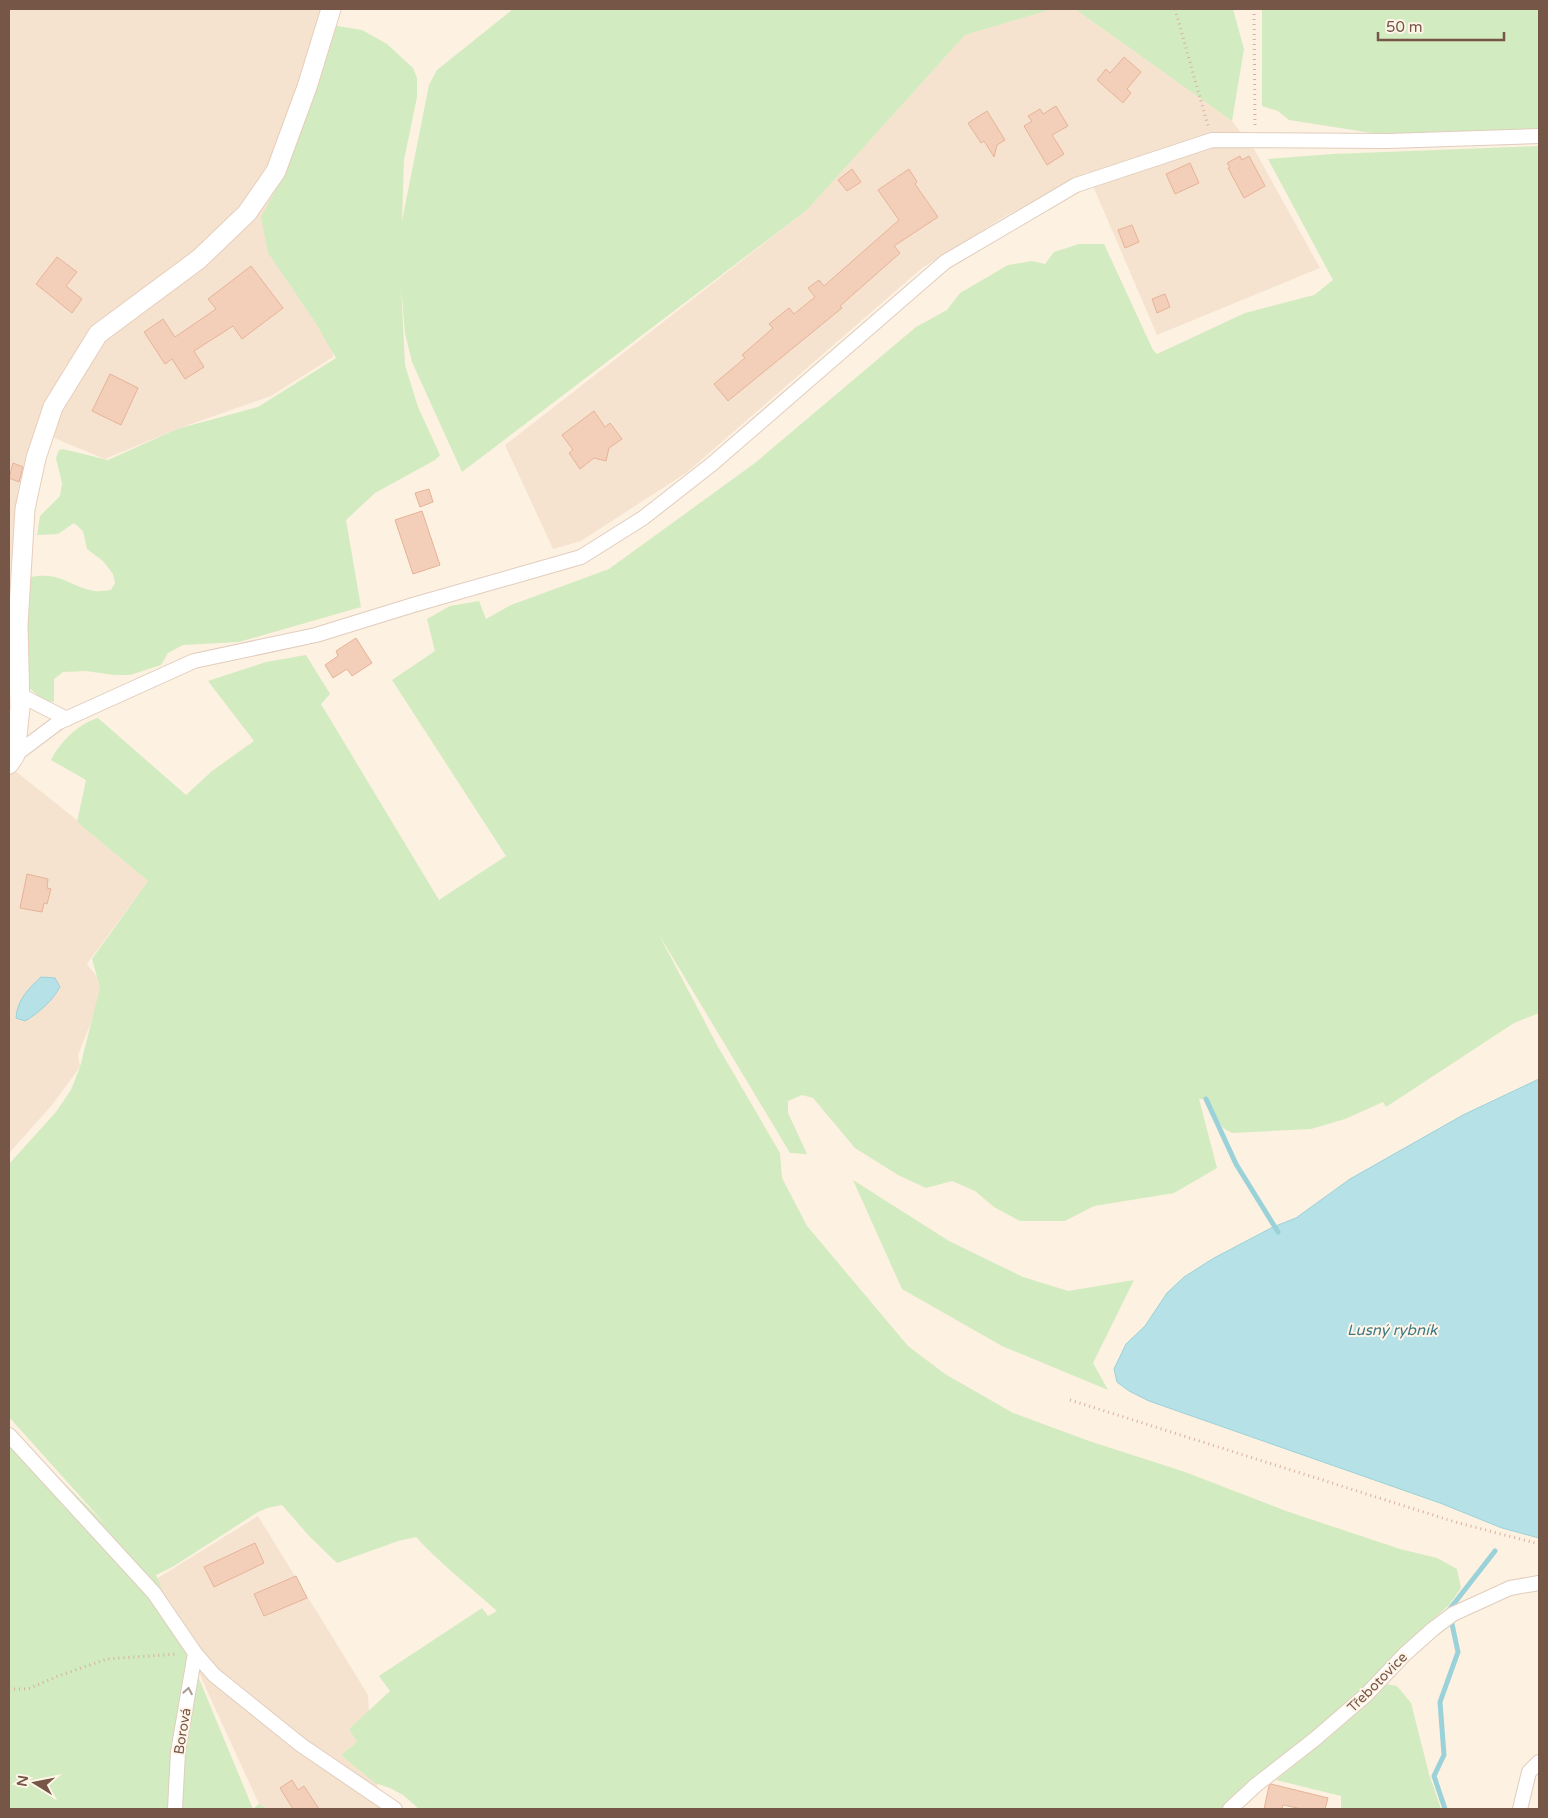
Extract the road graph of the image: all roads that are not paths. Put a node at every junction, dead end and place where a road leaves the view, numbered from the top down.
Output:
1 (330, 9) edge
2 (1539, 136) edge
3 (20, 694) junction
4 (67, 718) junction
5 (12, 760) edge
6 (9, 1436) edge
7 (1539, 1583) edge
8 (195, 1654) junction
9 (1539, 1762) edge
10 (175, 1809) edge
11 (395, 1809) edge
12 (1230, 1809) edge
13 (1520, 1809) edge

1 - 3 street
2 - 4 street
3 - 4 street
3 - 5 street
4 - 5 street
6 - 8 street
7 - 12 street, Třebotovice
10 -> 8 street, Borová
8 - 11 street
9 - 13 street

